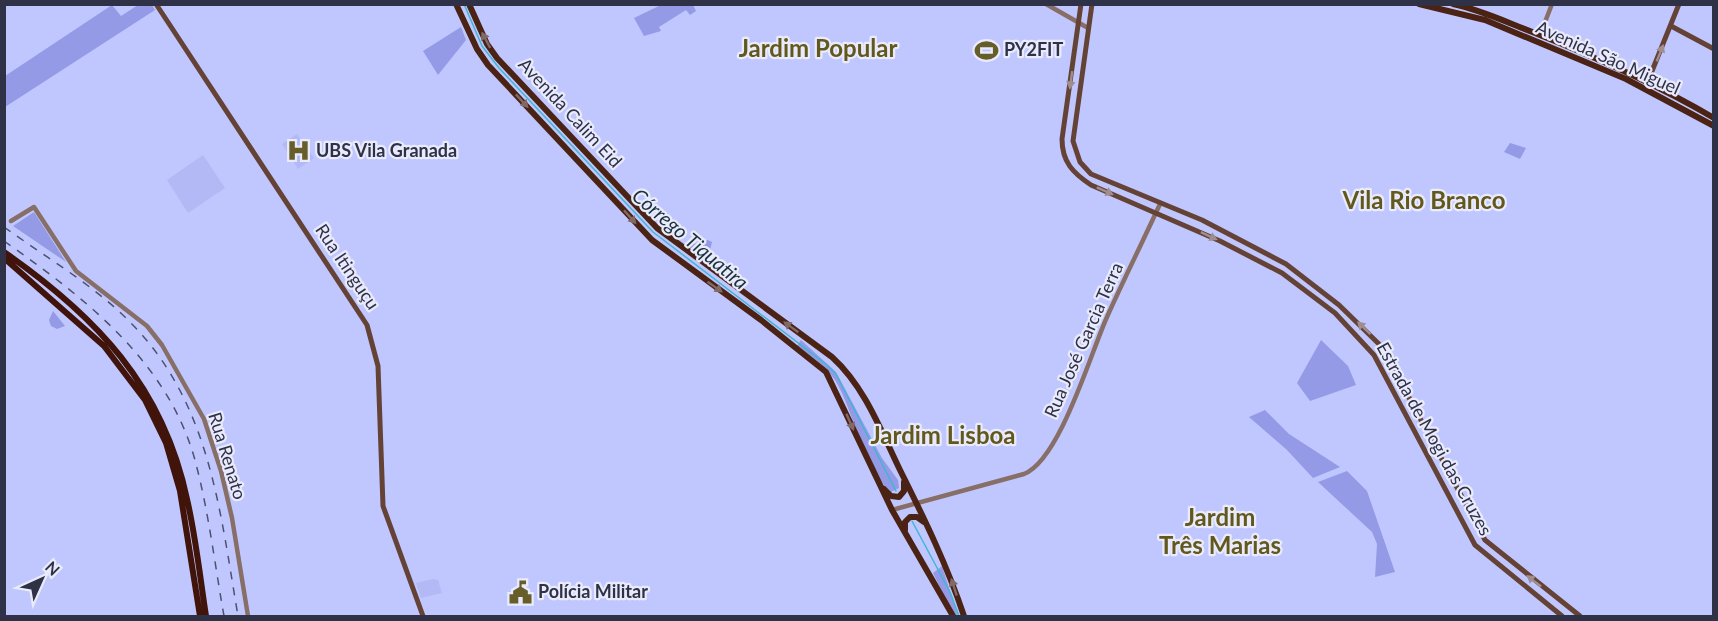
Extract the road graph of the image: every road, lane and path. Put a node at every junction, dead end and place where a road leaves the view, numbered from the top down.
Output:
1 (156, 4) edge
2 (456, 4) edge
3 (469, 4) edge
4 (1046, 4) edge
5 (1081, 4) edge
6 (1092, 4) edge
7 (1419, 4) edge
8 (1552, 4) edge
9 (1679, 4) edge
10 (1450, 7) edge
11 (469, 19) junction
12 (1078, 22) junction
13 (1671, 26) junction
14 (1088, 28) junction
15 (1540, 35) junction
16 (1713, 49) edge
17 (1626, 79) junction
18 (1648, 81) junction
19 (1713, 118) edge
20 (1713, 126) edge
21 (1160, 204) junction
22 (1155, 214) junction
23 (11, 221) dead end
24 (4, 252) edge
25 (4, 258) edge
26 (54, 300) junction
27 (76, 308) junction
28 (902, 474) junction
29 (877, 479) junction
30 (917, 503) junction
31 (892, 510) junction
32 (931, 532) junction
33 (908, 540) junction
34 (200, 616) edge
35 (206, 616) edge
36 (248, 616) edge
37 (423, 616) edge
38 (953, 616) edge
39 (964, 616) edge
40 (1562, 616) edge
41 (1580, 616) edge

1 - 37 main road, Rua Itinguçu
2 - 11 main road, Avenida Calim Eid
3 - 11 main road, Avenida Calim Eid
4 - 12 street
5 - 12 main road
6 - 14 main road
7 - 10 main road, Avenida São Miguel
8 - 15 street
9 - 13 main road
10 - 15 main road, Avenida São Miguel
10 - 17 main road, Avenida São Miguel
28 -> 11 main road, Avenida Calim Eid
11 -> 29 main road, Avenida Calim Eid
12 - 14 street
12 -> 22 main road, Estrada de Mogi das Cruzes
13 - 16 main road
18 -> 13 main road
14 - 21 main road, Estrada de Mogi das Cruzes
15 - 18 main road, Avenida São Miguel
17 - 18 main road
17 - 20 main road, Avenida São Miguel
18 - 19 main road, Avenida São Miguel
21 - 22 street, Rua José Garcia Terra
41 -> 21 main road, Estrada de Mogi das Cruzes
22 - 30 street, Rua José Garcia Terra
22 -> 40 main road, Estrada de Mogi das Cruzes
23 - 36 street, Rua Renato
24 - 27 highway
25 - 26 highway
26 - 27 highway
26 - 34 highway
27 - 35 highway
28 - 29 main road
28 - 30 main road, Avenida Calim Eid
29 - 31 main road, Avenida Calim Eid
30 - 31 street
30 - 32 main road, Avenida Calim Eid
31 - 33 main road, Avenida Calim Eid
32 - 33 main road
39 -> 32 main road, Avenida Calim Eid
33 - 38 main road, Avenida Calim Eid

